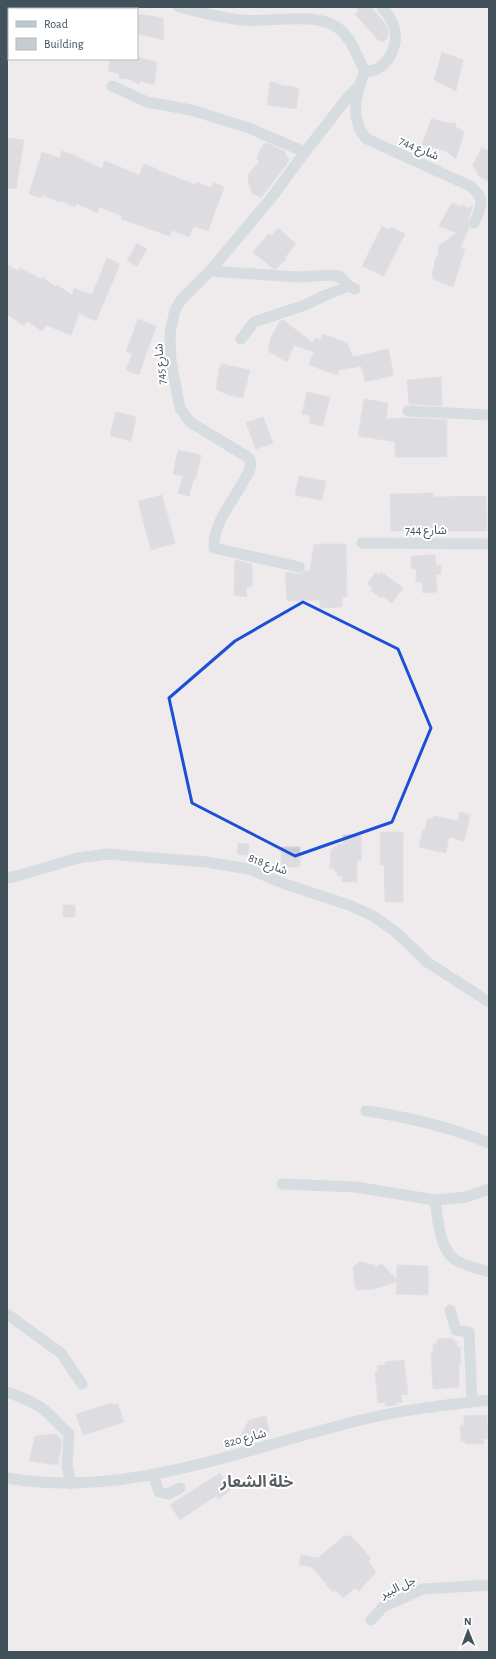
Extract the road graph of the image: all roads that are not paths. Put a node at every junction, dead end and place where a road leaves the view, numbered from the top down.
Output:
1 (179, 7) edge
2 (382, 7) edge
3 (365, 71) junction
4 (112, 86) dead end
5 (358, 87) junction
6 (305, 152) junction
7 (474, 223) dead end
8 (210, 271) junction
9 (241, 339) dead end
10 (408, 411) dead end
11 (489, 415) edge
12 (362, 543) dead end
13 (489, 544) edge
14 (299, 567) dead end
15 (7, 878) edge
16 (489, 1002) edge
17 (366, 1111) dead end
18 (489, 1143) edge
19 (282, 1184) dead end
20 (489, 1189) edge
21 (434, 1200) junction
22 (489, 1272) edge
23 (450, 1310) dead end
24 (7, 1314) edge
25 (82, 1384) dead end
26 (7, 1392) edge
27 (489, 1400) edge
28 (472, 1402) junction
29 (153, 1475) junction
30 (7, 1478) edge
31 (71, 1484) junction
32 (180, 1488) dead end
33 (489, 1585) edge
34 (372, 1620) dead end

1 - 3 street
2 - 3 street
3 - 5 street
4 - 6 street
5 - 6 street, شارع 745
5 - 7 street, شارع 744
6 - 8 street, شارع 745
8 - 9 street
8 - 14 street, شارع 745
10 - 11 street
12 - 13 street, شارع 744
15 - 16 street, شارع 818
17 - 18 street
19 - 21 street
20 - 21 street
21 - 22 street
23 - 28 street
24 - 25 street
26 - 31 street
27 - 28 street, شارع 820
28 - 29 street, شارع 820
29 - 31 street, شارع 820
29 - 32 street
30 - 31 street, شارع 820
33 - 34 street, جل البير

